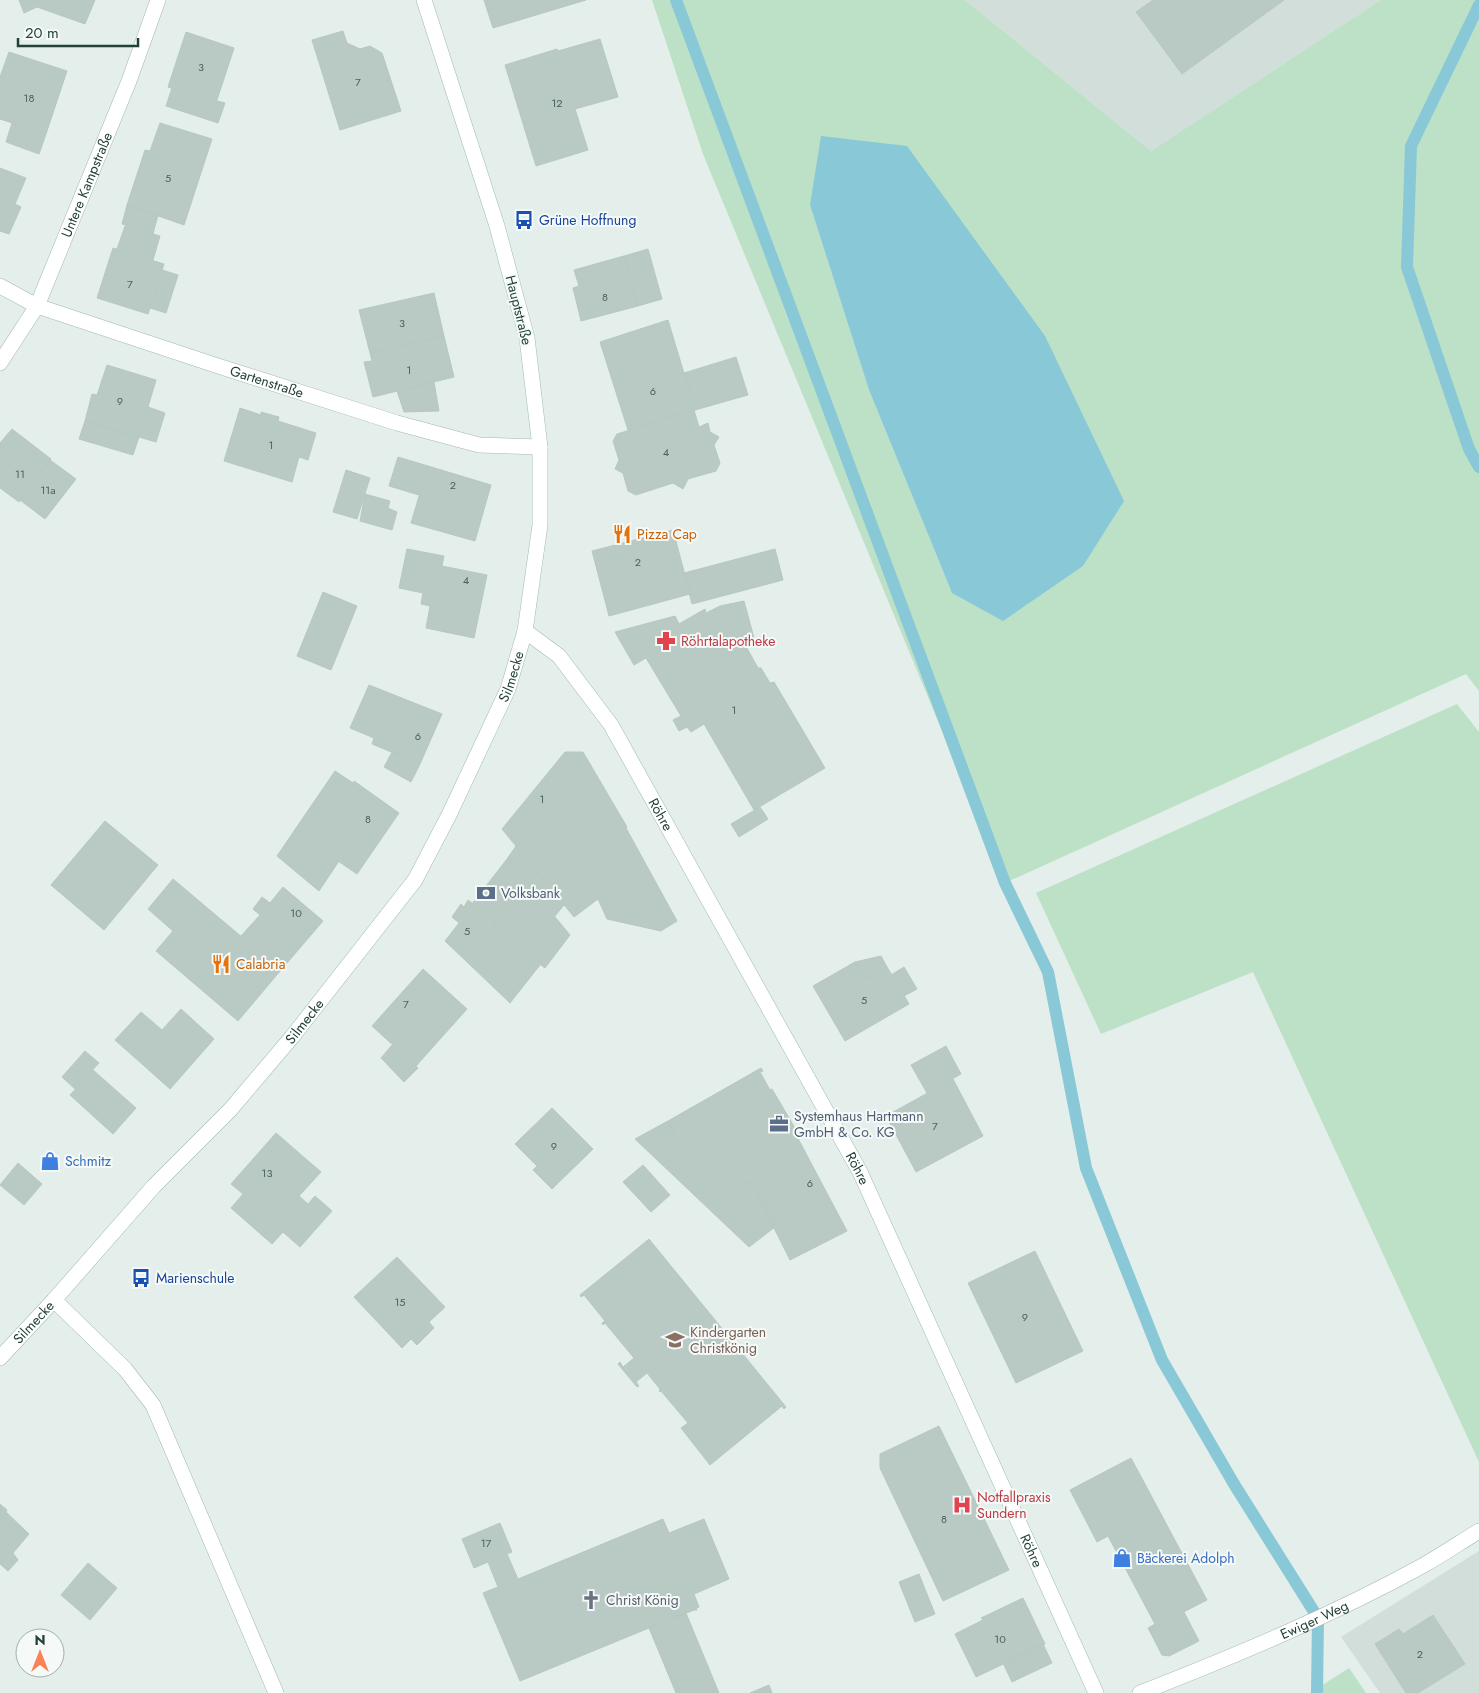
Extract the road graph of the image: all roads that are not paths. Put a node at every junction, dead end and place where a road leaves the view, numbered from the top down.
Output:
1 (158, 0) edge
2 (424, 0) edge
3 (0, 286) edge
4 (37, 306) junction
5 (0, 363) edge
6 (540, 447) junction
7 (525, 631) junction
8 (54, 1300) junction
9 (0, 1358) edge
10 (1479, 1531) edge
11 (276, 1693) edge
12 (1096, 1693) edge
13 (1140, 1693) edge

1 - 4 main road, Untere Kampstraße
2 - 6 main road, Hauptstraße
3 - 4 main road, Gartenstraße
4 - 5 main road, Untere Kampstraße
4 - 6 main road, Gartenstraße
6 - 7 main road, Hauptstraße
7 - 8 main road, Silmecke
7 - 12 main road, Röhre
8 - 9 main road, Silmecke
8 - 11 main road
10 - 13 main road, Ewiger Weg

